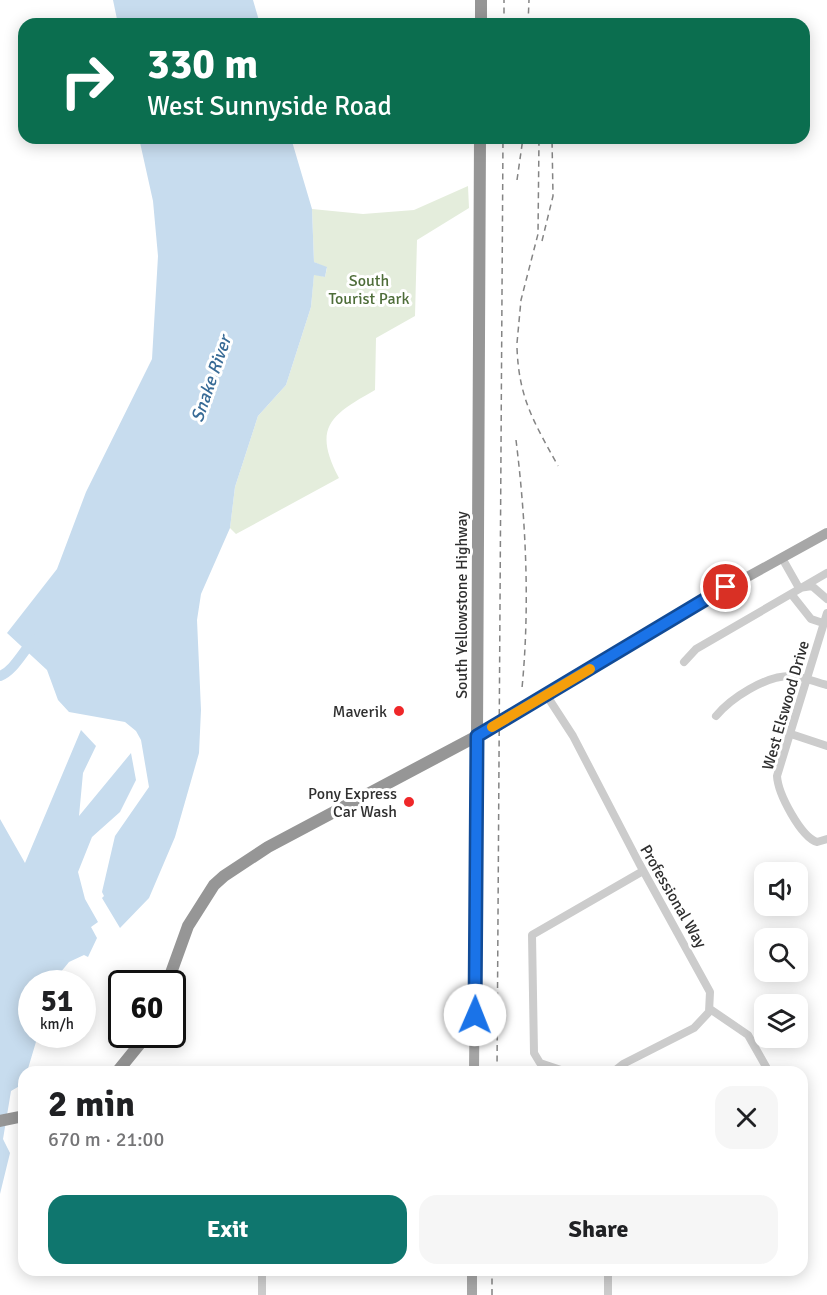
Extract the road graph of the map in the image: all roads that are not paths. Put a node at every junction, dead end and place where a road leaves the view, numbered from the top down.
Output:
1 (481, 0) edge
2 (481, 18) edge
3 (480, 144) edge
4 (827, 533) edge
5 (782, 558) junction
6 (827, 573) edge
7 (799, 588) junction
8 (792, 595) junction
9 (827, 599) edge
10 (827, 613) edge
11 (823, 623) junction
12 (684, 663) dead end
13 (806, 680) junction
14 (827, 685) edge
15 (548, 696) junction
16 (716, 716) dead end
17 (789, 733) junction
18 (477, 736) junction
19 (827, 746) edge
20 (827, 839) edge
21 (643, 871) junction
22 (172, 970) edge
23 (710, 1009) junction
24 (136, 1048) edge
25 (122, 1066) edge
26 (474, 1066) edge
27 (549, 1066) edge
28 (620, 1066) edge
29 (765, 1066) edge
30 (18, 1117) edge
31 (0, 1121) edge
32 (262, 1276) edge
33 (472, 1276) edge
34 (608, 1276) edge
35 (262, 1295) edge
36 (472, 1295) edge
37 (608, 1295) edge

1 - 2 highway
3 - 18 highway, South Yellowstone Highway
4 - 5 main road
5 - 7 street
5 - 15 main road
6 - 7 street
7 - 8 street
7 - 9 street
8 - 11 street
8 - 12 street
10 - 11 street, West Elswood Drive
11 - 13 street, West Elswood Drive
13 - 14 street
13 - 16 street
13 - 17 street, West Elswood Drive
15 - 18 main road
15 - 21 street, Professional Way
17 - 19 street
17 - 20 street, West Elswood Drive
18 - 22 highway
18 - 26 main road, South Yellowstone Highway
21 - 23 street, Professional Way
21 - 27 street
23 - 28 street
23 - 29 street
24 - 25 highway
30 - 31 highway
32 - 35 street
33 - 36 main road
34 - 37 street

